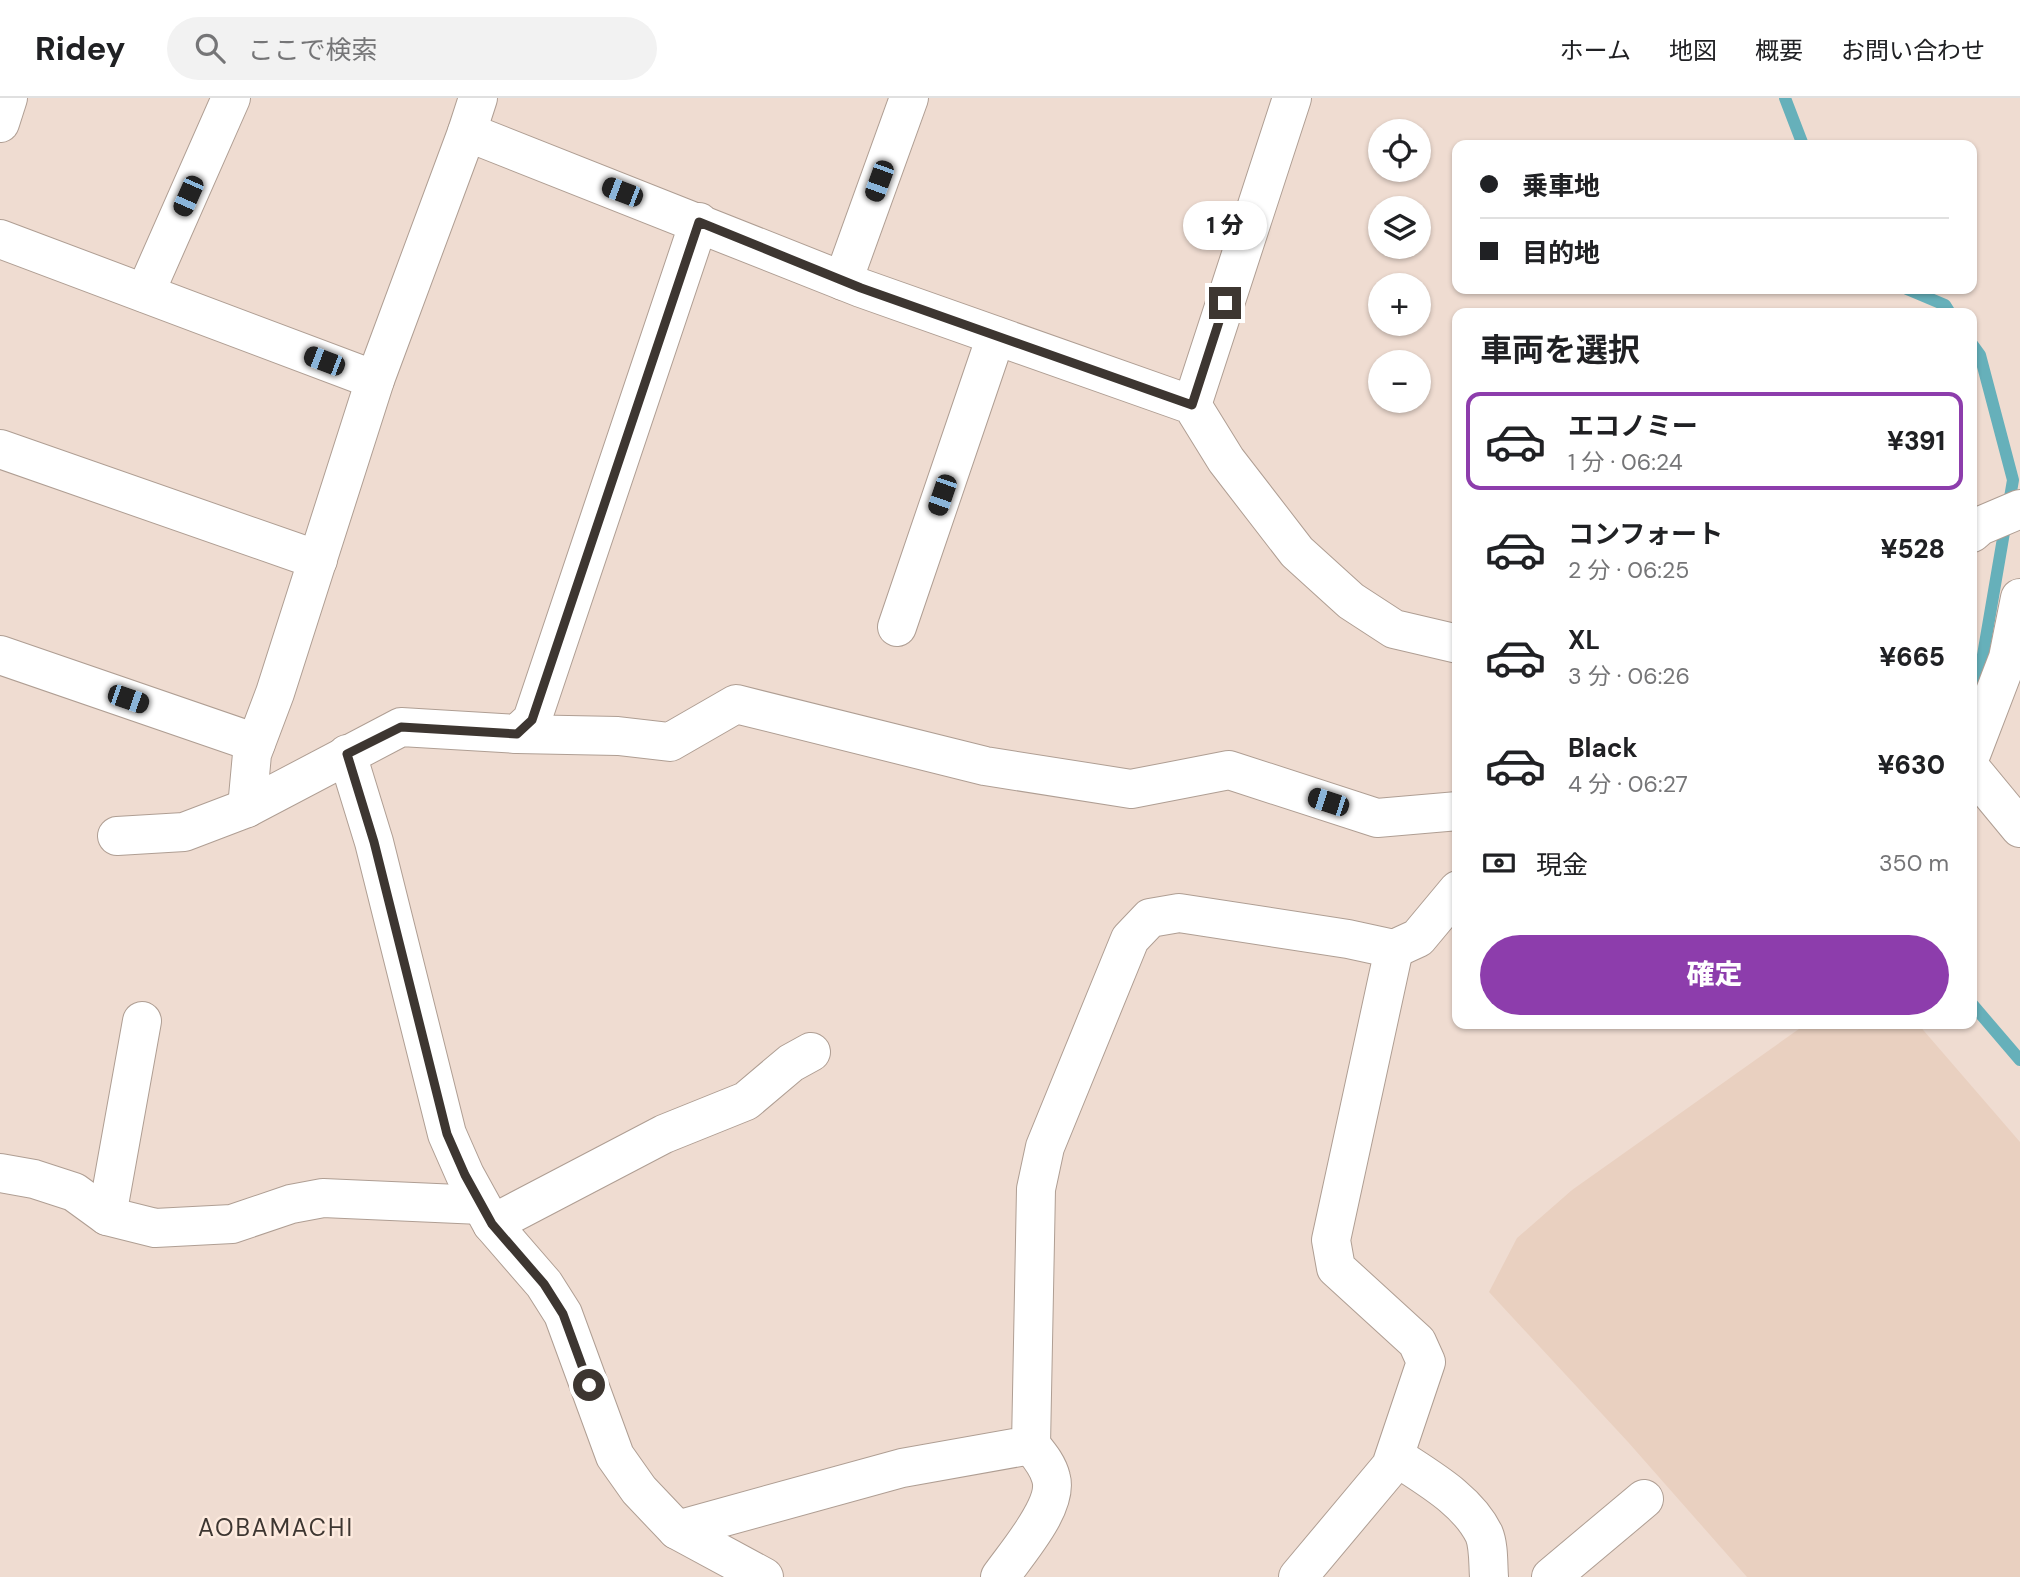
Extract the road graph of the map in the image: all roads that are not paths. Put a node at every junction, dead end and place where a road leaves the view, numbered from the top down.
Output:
1 (8, 98) edge
2 (231, 98) edge
3 (1292, 98) edge
4 (900, 101) edge
5 (472, 115) edge
6 (0, 123) edge
7 (699, 222) junction
8 (0, 239) edge
9 (843, 281) junction
10 (145, 293) junction
11 (996, 336) junction
12 (375, 380) junction
13 (1192, 405) junction
14 (0, 449) edge
15 (317, 560) junction
16 (2020, 598) edge
17 (897, 627) dead end
18 (1452, 643) edge
19 (0, 655) edge
20 (517, 734) junction
21 (1977, 739) edge
22 (256, 743) junction
23 (347, 754) junction
24 (1977, 776) edge
25 (247, 808) junction
26 (1452, 812) edge
27 (2020, 828) edge
28 (117, 836) dead end
29 (1452, 897) edge
30 (1394, 949) junction
31 (142, 1021) dead end
32 (811, 1052) dead end
33 (0, 1173) edge
34 (487, 1214) junction
35 (107, 1216) junction
36 (1031, 1445) junction
37 (1395, 1456) junction
38 (1644, 1499) dead end
39 (677, 1530) junction
40 (764, 1577) edge
41 (1000, 1577) edge
42 (1298, 1577) edge
43 (1489, 1577) edge
44 (1552, 1577) edge

1 - 6 street
2 - 10 street
3 - 13 street
4 - 9 street
5 - 7 street
5 - 12 street
7 - 9 street
7 - 20 street
8 - 10 street
9 - 11 street
10 - 12 street
11 - 13 street
11 - 17 street
12 - 15 street
13 - 18 street
14 - 15 street
15 - 22 street
16 - 21 street
19 - 22 street
20 - 23 street
20 - 26 street
22 - 25 street
23 - 25 street
23 - 34 street
24 - 27 street
25 - 28 street
29 - 30 street
30 - 36 street
30 - 37 street
31 - 35 street
32 - 34 street
33 - 35 street
34 - 35 street
34 - 39 street
36 - 39 street
36 - 41 street
37 - 42 street
37 - 43 street
38 - 44 street
39 - 40 street

